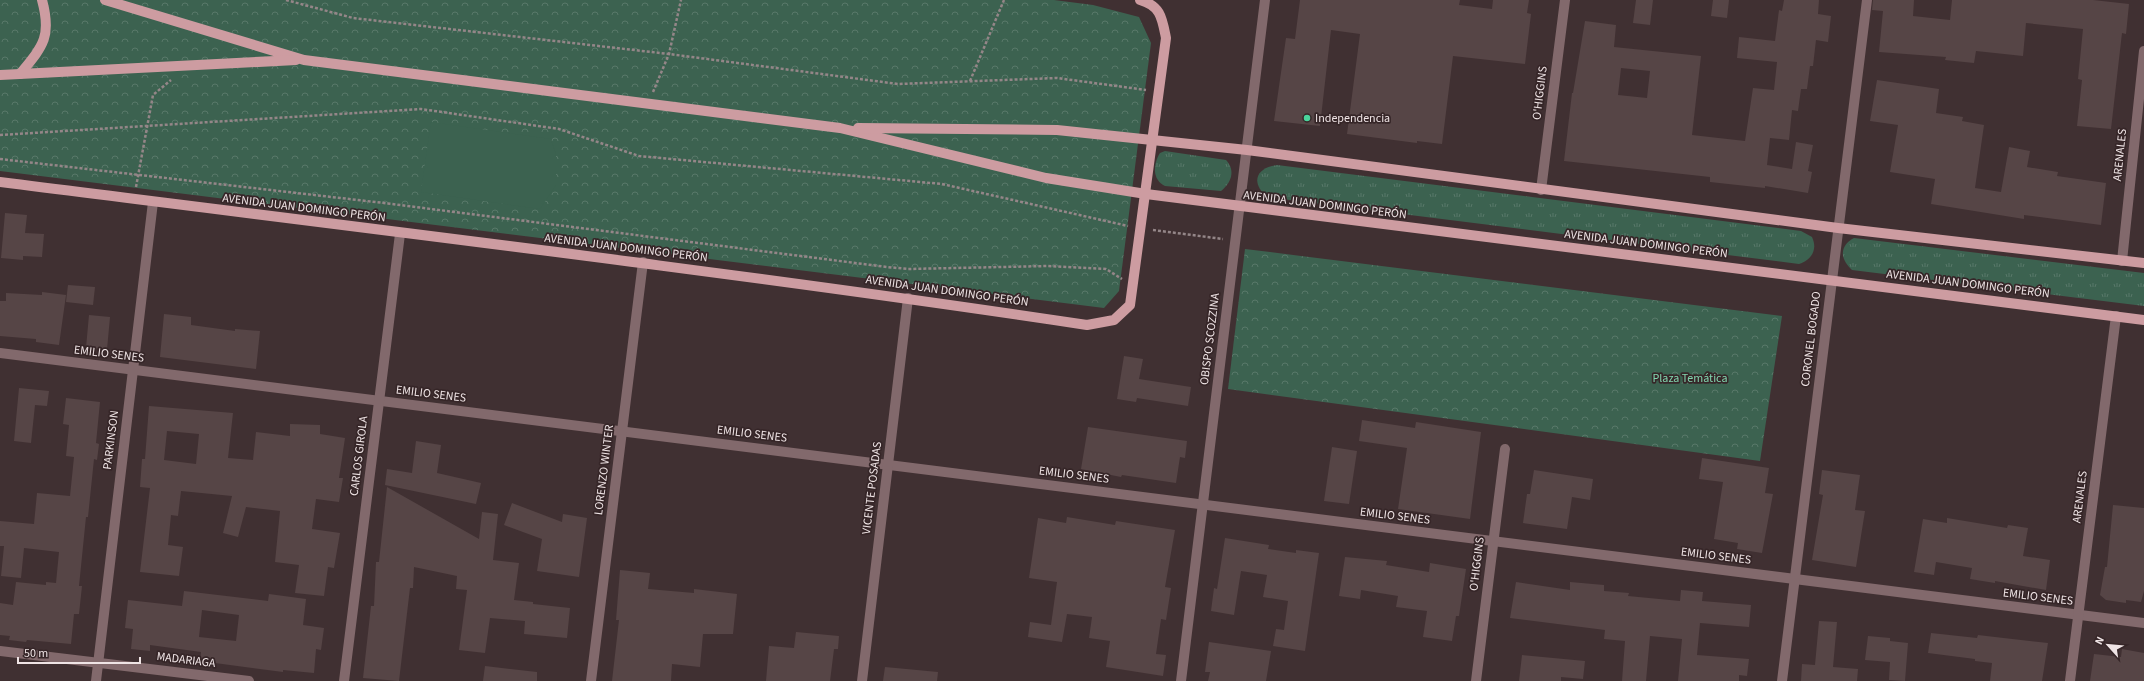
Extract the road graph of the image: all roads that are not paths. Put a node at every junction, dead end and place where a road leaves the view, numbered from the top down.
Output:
1 (42, 0) edge
2 (105, 0) edge
3 (1140, 0) edge
4 (1265, 0) edge
5 (1565, 0) edge
6 (1867, 0) edge
7 (2144, 52) edge
8 (304, 60) junction
9 (20, 74) junction
10 (0, 75) edge
11 (840, 128) junction
12 (1152, 142) junction
13 (1247, 150) junction
14 (0, 182) edge
15 (1541, 190) junction
16 (1146, 194) junction
17 (153, 202) junction
18 (1240, 207) junction
19 (1838, 228) junction
20 (400, 234) junction
21 (2122, 261) junction
22 (643, 262) junction
23 (2144, 263) edge
24 (1832, 280) junction
25 (908, 298) junction
26 (2116, 316) junction
27 (2144, 320) edge
28 (0, 353) edge
29 (132, 370) junction
30 (379, 401) junction
31 (622, 431) junction
32 (1505, 449) dead end
33 (888, 465) junction
34 (1203, 505) junction
35 (1493, 541) junction
36 (1794, 579) junction
37 (2078, 615) junction
38 (2144, 623) edge
39 (0, 651) edge
40 (98, 663) junction
41 (96, 681) edge
42 (250, 681) edge
43 (344, 681) edge
44 (591, 681) edge
45 (862, 681) edge
46 (1181, 681) edge
47 (1476, 681) edge
48 (1782, 681) edge
49 (2070, 681) edge

1 - 9 main road
2 - 8 main road, AVENIDA JUAN DOMINGO PERÓN
3 - 12 main road
4 - 13 street, OBISPO SCOZZINA
5 - 15 street, O'HIGGINS
6 - 19 street, CORONEL BOGADO
7 - 21 street, ARENALES
8 - 9 main road, AVENIDA JUAN DOMINGO PERÓN
8 - 11 main road, AVENIDA JUAN DOMINGO PERÓN
9 - 10 main road, AVENIDA JUAN DOMINGO PERÓN
11 - 12 main road, AVENIDA JUAN DOMINGO PERÓN
11 - 16 main road, AVENIDA JUAN DOMINGO PERÓN
12 - 13 main road, AVENIDA JUAN DOMINGO PERÓN
12 - 16 main road
13 - 15 main road, AVENIDA JUAN DOMINGO PERÓN
13 - 18 street, OBISPO SCOZZINA
14 - 17 main road, AVENIDA JUAN DOMINGO PERÓN
15 - 19 main road, AVENIDA JUAN DOMINGO PERÓN
16 - 18 main road, AVENIDA JUAN DOMINGO PERÓN
16 - 25 main road, AVENIDA JUAN DOMINGO PERÓN
17 - 20 main road, AVENIDA JUAN DOMINGO PERÓN
17 - 29 street, PARKINSON
18 - 24 main road, AVENIDA JUAN DOMINGO PERÓN
18 - 34 street, OBISPO SCOZZINA
19 - 21 main road, AVENIDA JUAN DOMINGO PERÓN
19 - 24 street, CORONEL BOGADO
20 - 22 main road, AVENIDA JUAN DOMINGO PERÓN
20 - 30 street, CARLOS GIROLA
21 - 23 main road, AVENIDA JUAN DOMINGO PERÓN
22 - 25 main road, AVENIDA JUAN DOMINGO PERÓN
22 - 31 street, LORENZO WINTER
24 - 26 main road, AVENIDA JUAN DOMINGO PERÓN
24 - 36 street, CORONEL BOGADO
25 - 33 street, VICENTE POSADAS
26 - 27 main road, AVENIDA JUAN DOMINGO PERÓN
26 - 37 street, ARENALES
28 - 29 street, EMILIO SENES
29 - 30 street, EMILIO SENES
29 - 40 street, PARKINSON
30 - 31 street, EMILIO SENES
30 - 43 street, CARLOS GIROLA
31 - 33 street, EMILIO SENES
31 - 44 street, LORENZO WINTER
32 - 35 street, O'HIGGINS
33 - 34 street, EMILIO SENES
33 - 45 street, VICENTE POSADAS
34 - 35 street, EMILIO SENES
34 - 46 street, OBISPO SCOZZINA
35 - 36 street, EMILIO SENES
35 - 47 street, O'HIGGINS
36 - 37 street, EMILIO SENES
36 - 48 street, CORONEL BOGADO
37 - 38 street, EMILIO SENES
37 - 49 street, ARENALES
39 - 40 street, MADARIAGA
40 - 41 street, PARKINSON
40 - 42 street, MADARIAGA

